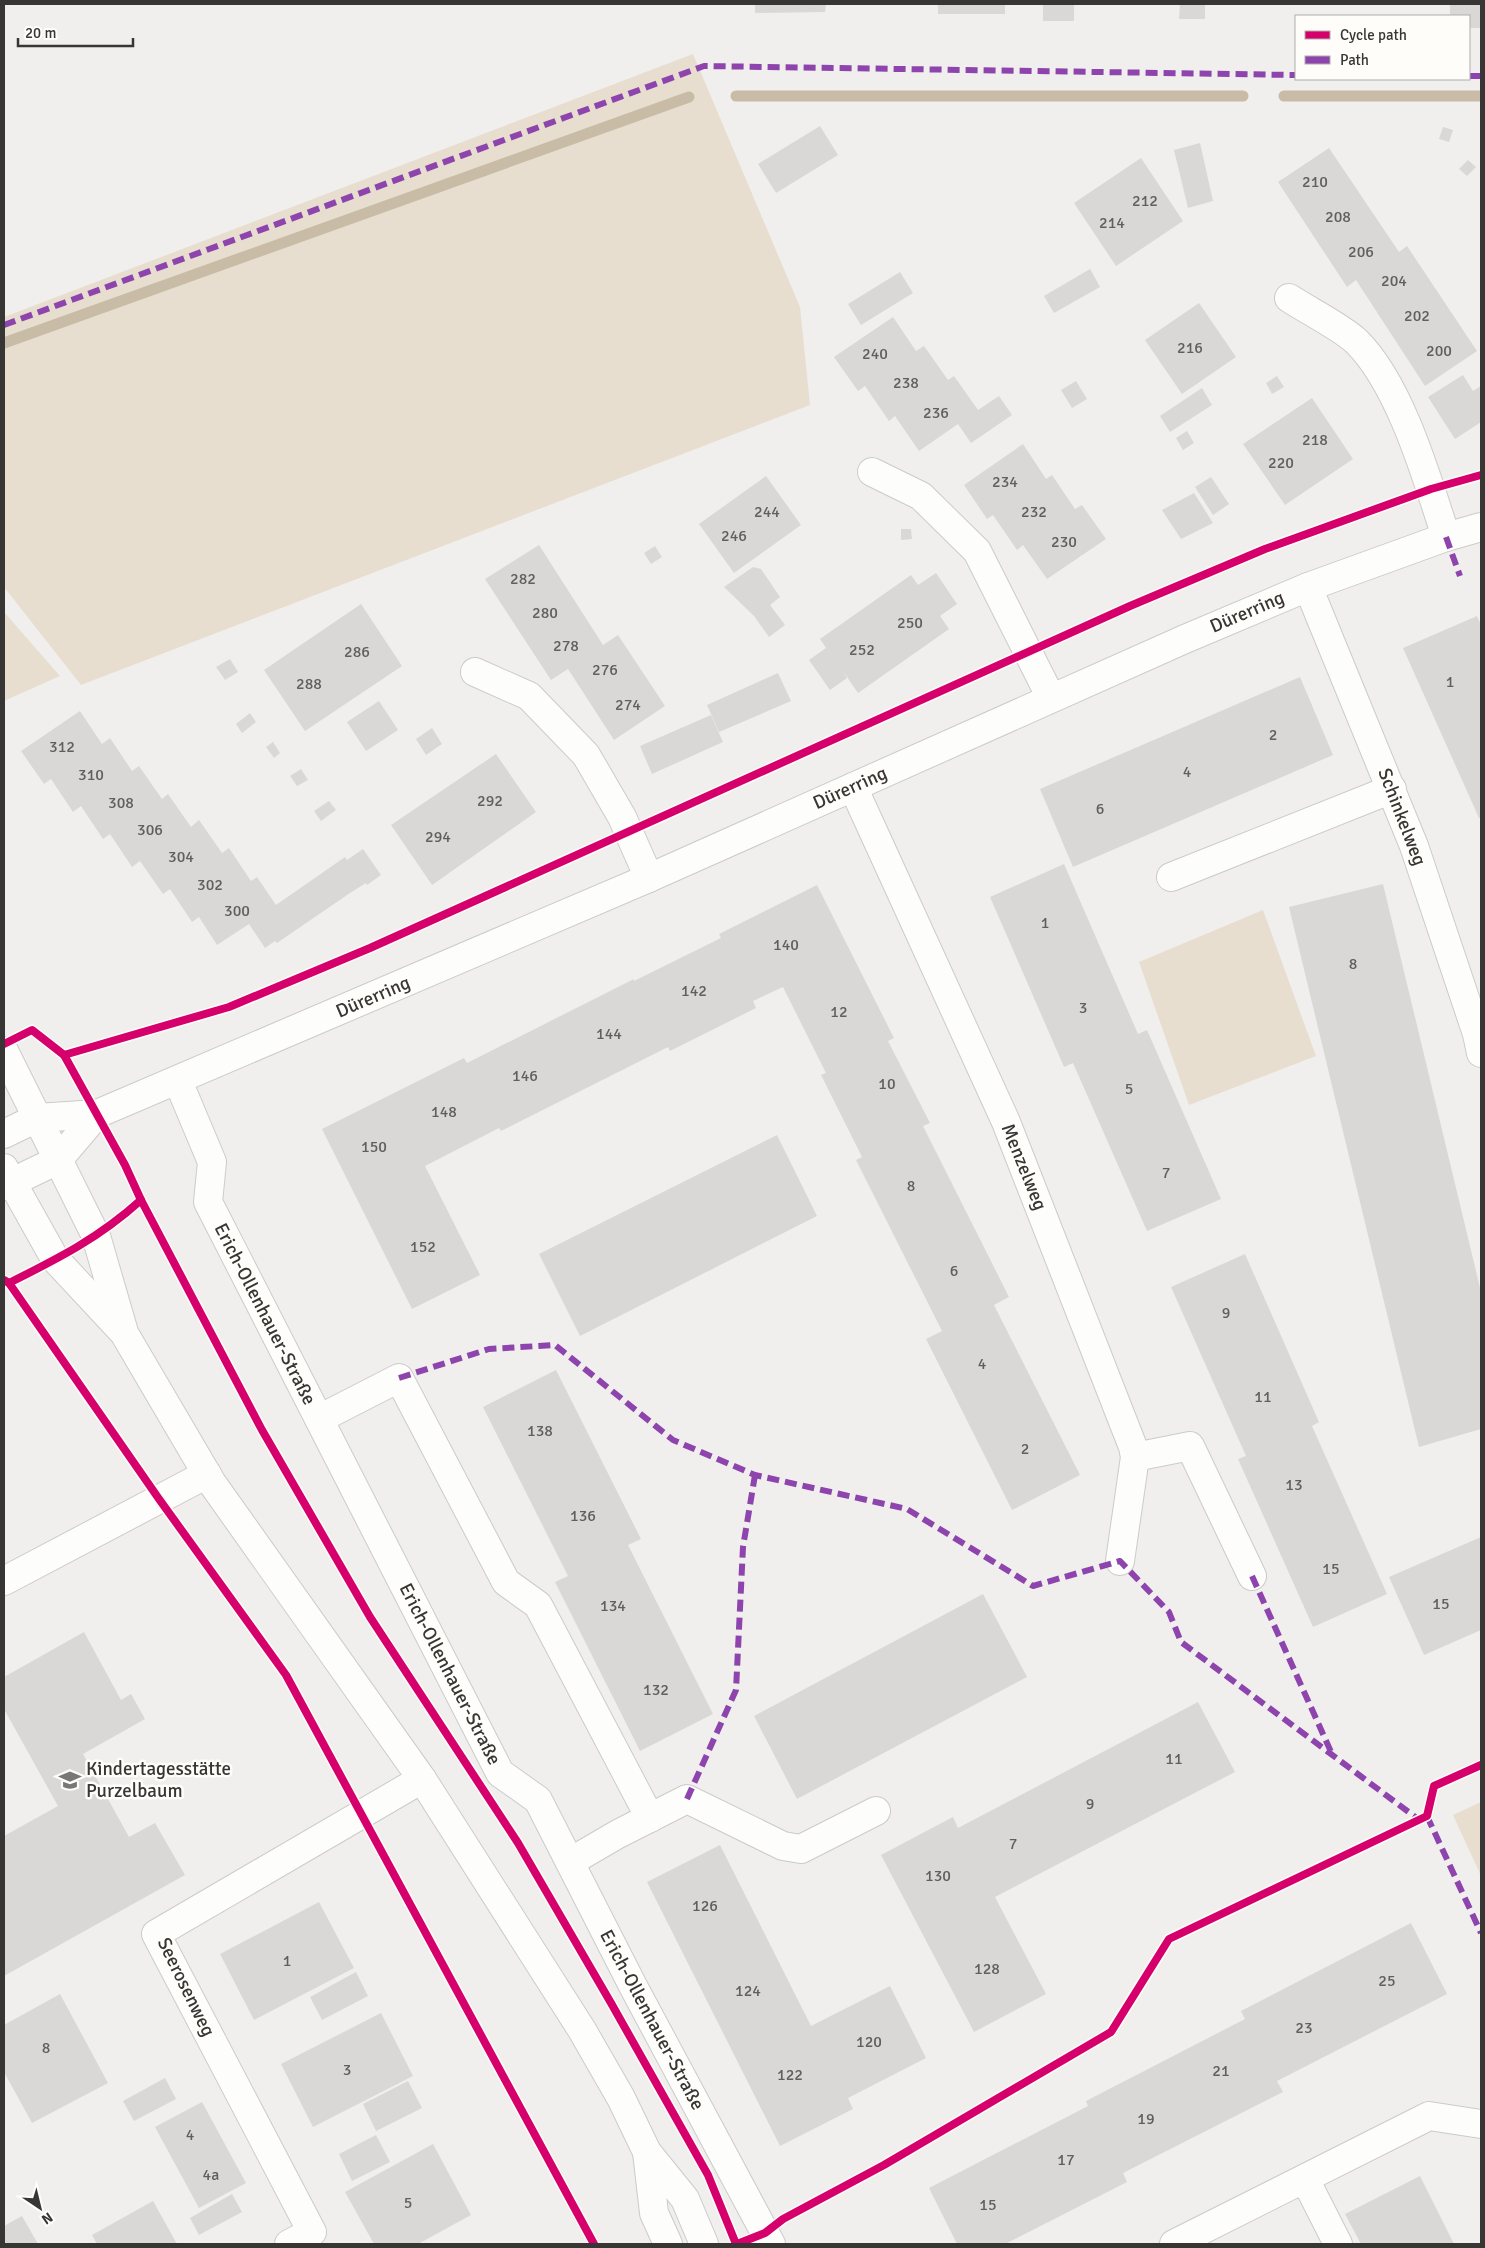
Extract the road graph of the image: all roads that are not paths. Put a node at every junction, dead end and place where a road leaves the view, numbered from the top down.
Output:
1 (1289, 298) dead end
2 (872, 472) dead end
3 (1481, 527) edge
4 (1446, 537) junction
5 (1308, 587) junction
6 (475, 672) dead end
7 (1051, 698) junction
8 (853, 787) junction
9 (1392, 789) junction
10 (1171, 877) dead end
11 (649, 878) junction
12 (4, 1051) edge
13 (1481, 1053) edge
14 (178, 1081) junction
15 (97, 1114) junction
16 (36, 1118) junction
17 (4, 1134) edge
18 (58, 1160) junction
19 (6, 1178) edge
20 (124, 1333) junction
21 (319, 1419) junction
22 (1135, 1457) junction
23 (207, 1474) junction
24 (1120, 1561) dead end
25 (1252, 1576) dead end
26 (4, 1581) edge
27 (422, 1779) junction
28 (876, 1811) dead end
29 (650, 1818) junction
30 (570, 1862) junction
31 (1481, 2124) edge
32 (647, 2152) junction
33 (1305, 2179) junction
34 (306, 2240) edge
35 (668, 2244) edge
36 (704, 2244) edge
37 (771, 2244) edge
38 (1174, 2244) edge
39 (1338, 2244) edge

1 - 4 street
2 - 7 street
3 - 4 street, Dürerring
4 - 5 street, Dürerring
5 - 7 street, Dürerring
5 - 9 street, Schinkelweg
6 - 11 street
7 - 8 street, Dürerring
8 - 11 street, Dürerring
8 - 22 street, Menzelweg
9 - 10 street
9 - 13 street, Schinkelweg
11 - 14 street, Dürerring
12 - 16 street
14 - 15 street, Dürerring
14 - 21 street, Erich-Ollenhauer-Straße
15 - 16 street, Dürerring
15 - 18 street, Dürerring
16 - 17 street, Dürerring
16 - 18 street
18 - 19 street
18 - 20 street
19 - 20 street
20 - 23 street
21 - 29 street
21 - 30 street, Erich-Ollenhauer-Straße
22 - 24 street, Menzelweg
22 - 25 street
23 - 26 street
23 - 27 street
27 - 32 street
27 - 34 street, Seerosenweg
28 - 29 street
29 - 30 street
30 - 37 street, Erich-Ollenhauer-Straße
31 - 33 street
32 - 35 street
32 - 36 street
33 - 38 street
33 - 39 street

